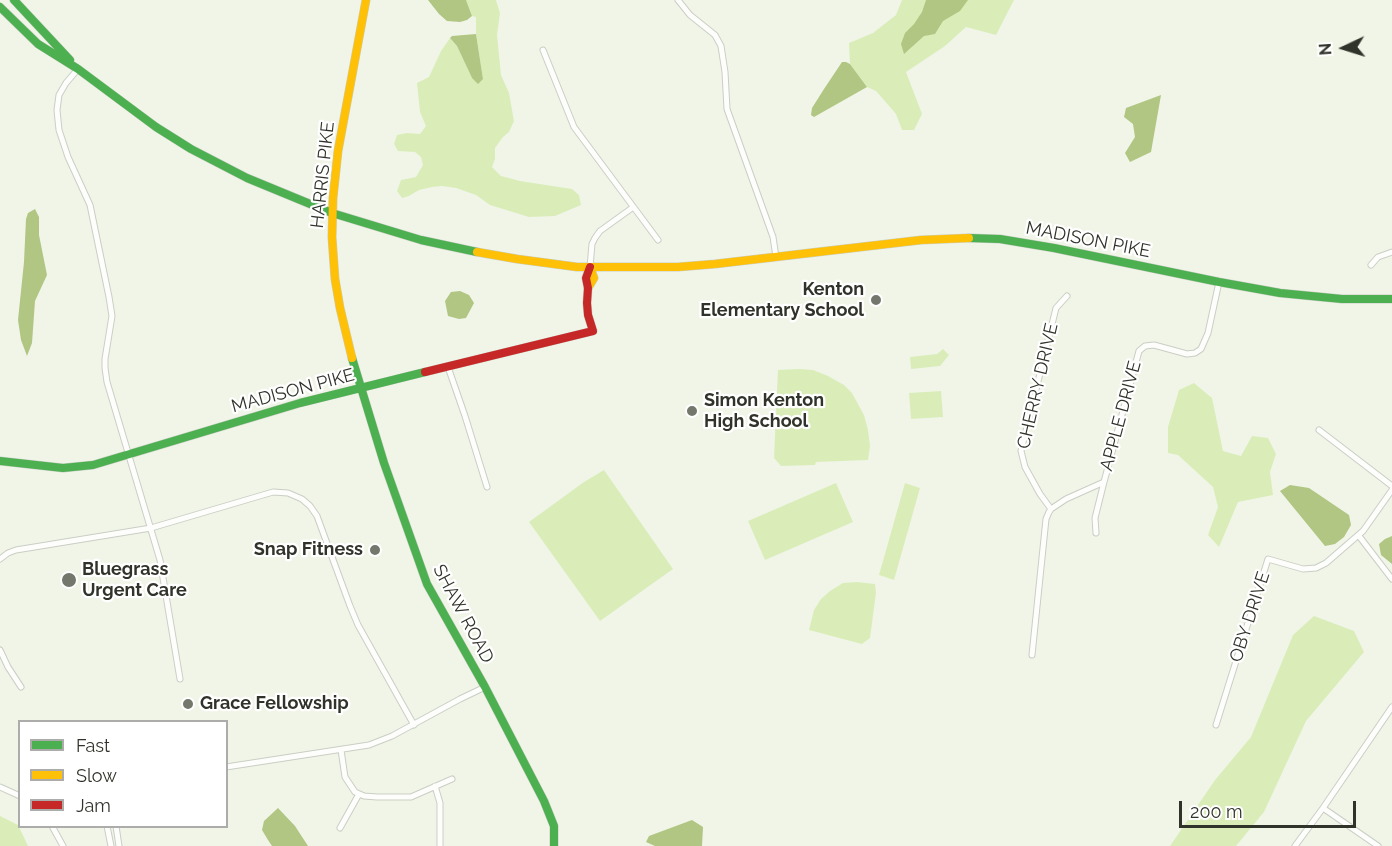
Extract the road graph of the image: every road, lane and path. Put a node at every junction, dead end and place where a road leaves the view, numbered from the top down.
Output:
1 (14, 0) edge
2 (366, 0) edge
3 (678, 0) edge
4 (0, 7) edge
5 (543, 50) dead end
6 (78, 69) junction
7 (632, 207) junction
8 (332, 213) junction
9 (658, 240) dead end
10 (1392, 252) edge
11 (776, 257) junction
12 (1371, 265) dead end
13 (590, 267) junction
14 (1219, 282) junction
15 (1067, 296) dead end
16 (1392, 299) edge
17 (448, 367) junction
18 (362, 388) junction
19 (1319, 430) dead end
20 (128, 455) junction
21 (0, 461) edge
22 (1104, 482) junction
23 (487, 487) dead end
24 (1392, 488) edge
25 (1051, 508) junction
26 (151, 528) junction
27 (1096, 533) dead end
28 (1359, 536) junction
29 (0, 558) edge
30 (1392, 579) edge
31 (0, 650) edge
32 (1032, 655) dead end
33 (180, 679) dead end
34 (21, 687) dead end
35 (485, 687) junction
36 (1392, 706) edge
37 (414, 725) junction
38 (1216, 725) dead end
39 (341, 750) junction
40 (228, 767) edge
41 (452, 779) dead end
42 (435, 786) junction
43 (0, 787) edge
44 (359, 794) junction
45 (18, 795) edge
46 (1323, 807) junction
47 (53, 828) edge
48 (107, 828) edge
49 (116, 828) edge
50 (340, 828) dead end
51 (441, 845) edge
52 (63, 846) edge
53 (111, 846) edge
54 (119, 846) edge
55 (554, 846) edge
56 (1295, 846) edge
57 (1378, 846) edge

1 - 6 main road
2 - 8 main road, HARRIS PIKE
3 - 11 street
4 - 6 main road
5 - 7 street
6 - 8 main road, MADISON PIKE
6 - 20 street
7 - 9 street
7 - 13 street
8 - 13 main road, MADISON PIKE
8 - 18 main road, HARRIS PIKE
10 - 12 street
11 - 13 main road, MADISON PIKE
11 - 14 main road, MADISON PIKE
13 - 17 main road, MADISON PIKE
14 - 16 main road, MADISON PIKE
14 - 22 street, APPLE DRIVE
15 - 25 street, CHERRY DRIVE
17 - 18 main road, MADISON PIKE
17 - 23 street
18 - 20 main road, MADISON PIKE
18 - 35 main road, SHAW ROAD
19 - 24 street
20 - 21 main road, MADISON PIKE
20 - 26 street
22 - 25 street, APPLE DRIVE
22 - 27 street
24 - 28 street, OBY DRIVE
25 - 32 street
26 - 29 street
26 - 33 street
26 - 37 street
28 - 30 street
28 - 38 street, OBY DRIVE
31 - 34 street
35 - 37 street
35 - 55 main road, SHAW ROAD
36 - 46 street
37 - 39 street
39 - 40 street
39 - 44 street
41 - 42 street
42 - 44 street
42 - 51 street
43 - 45 street
44 - 50 street
46 - 56 street
46 - 57 street
47 - 52 street
48 - 53 street
49 - 54 street

